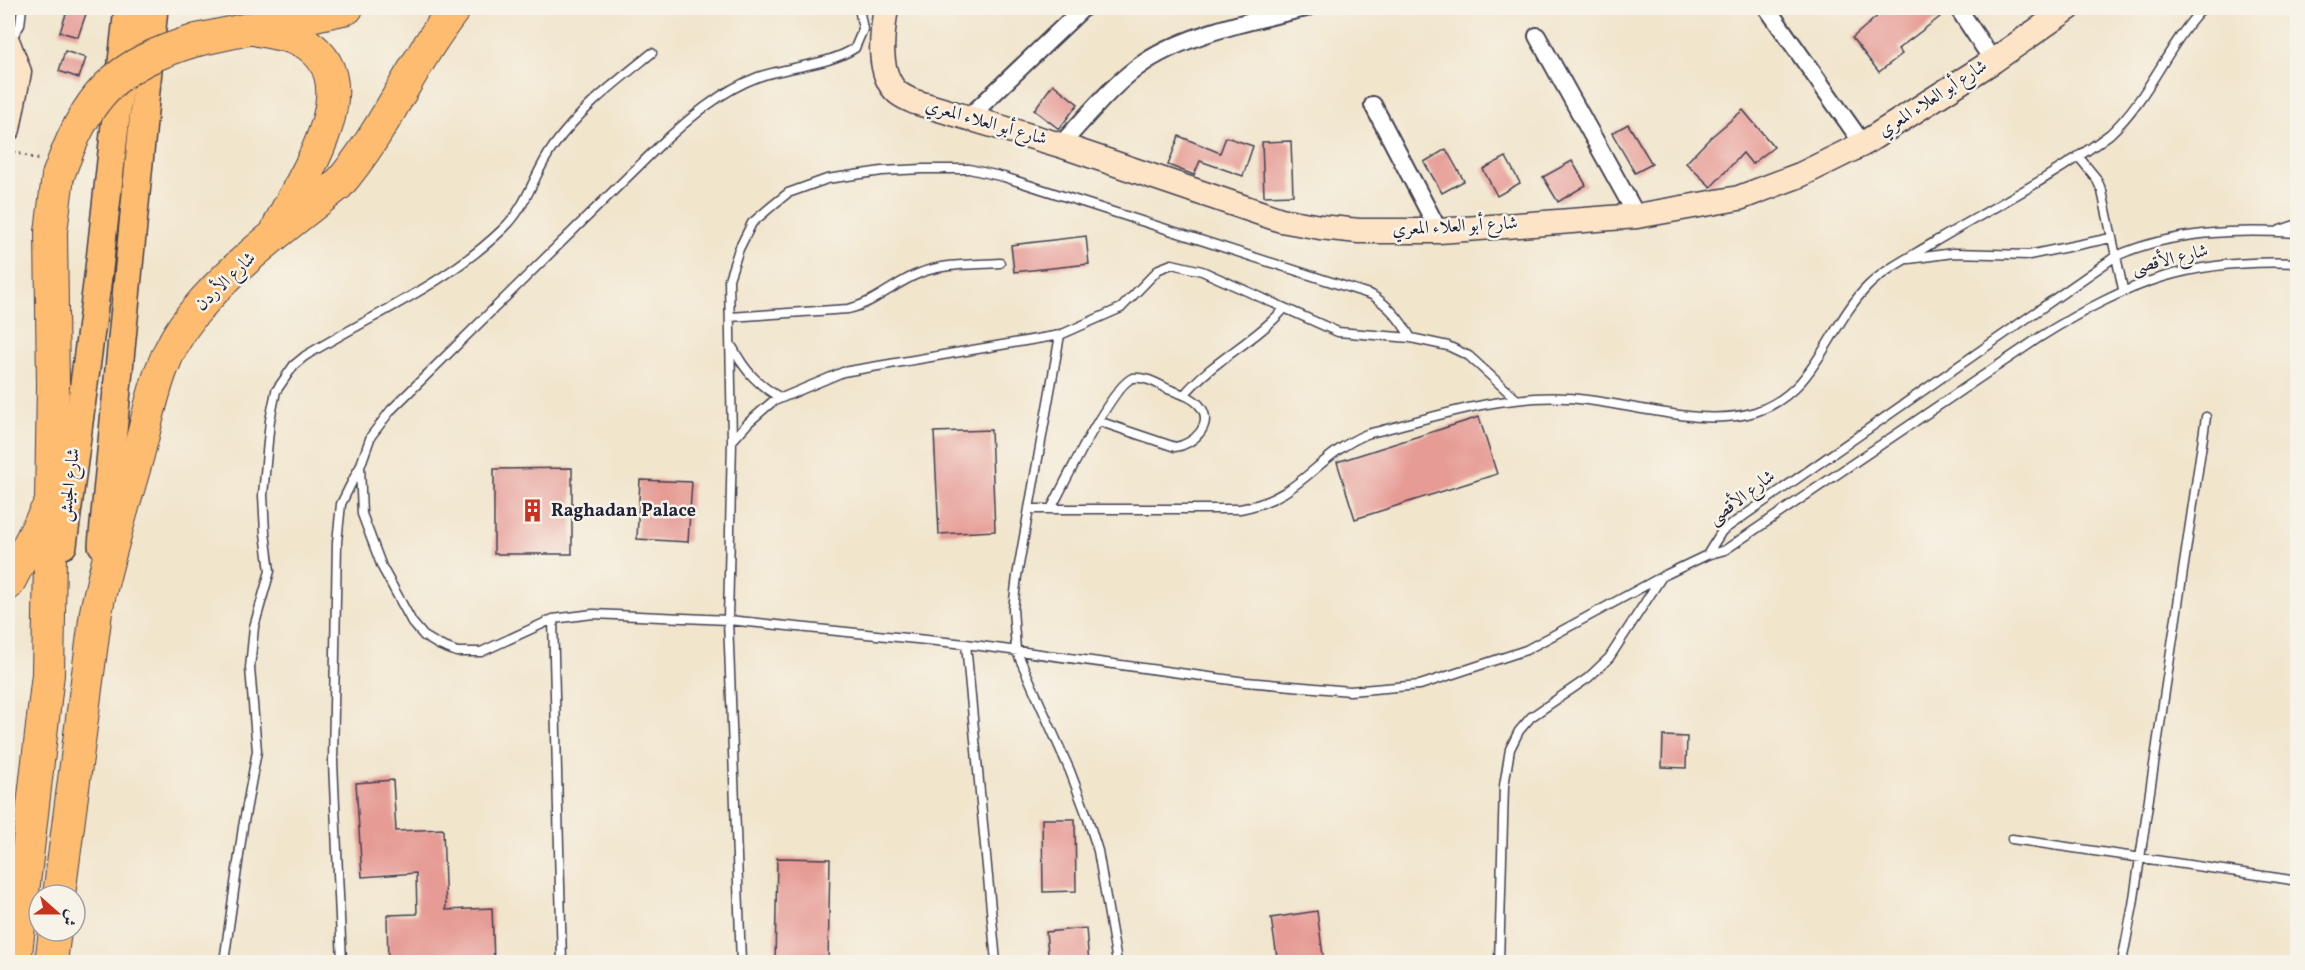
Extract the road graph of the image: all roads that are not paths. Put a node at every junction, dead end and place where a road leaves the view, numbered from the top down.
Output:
1 (22, 8) edge
2 (128, 8) edge
3 (154, 8) edge
4 (347, 8) edge
5 (455, 8) edge
6 (859, 8) edge
7 (886, 8) edge
8 (1083, 8) edge
9 (1306, 8) edge
10 (1767, 8) edge
11 (1958, 8) edge
12 (2069, 8) edge
13 (2204, 8) edge
14 (1261, 13) edge
15 (254, 29) junction
16 (1537, 36) dead end
17 (8, 43) edge
18 (652, 53) dead end
19 (1993, 61) junction
20 (1373, 105) dead end
21 (969, 117) junction
22 (8, 129) edge
23 (1863, 144) junction
24 (1060, 145) junction
25 (2078, 156) junction
26 (1637, 216) junction
27 (2298, 224) edge
28 (1440, 231) junction
29 (2274, 231) junction
30 (2298, 233) edge
31 (272, 238) junction
32 (2111, 238) junction
33 (2116, 256) junction
34 (1906, 259) junction
35 (1000, 263) dead end
36 (2298, 263) edge
37 (2124, 290) junction
38 (1283, 310) junction
39 (730, 317) junction
40 (1060, 335) junction
41 (1411, 338) junction
42 (731, 345) junction
43 (1184, 395) junction
44 (781, 398) junction
45 (1515, 398) junction
46 (2206, 417) dead end
47 (1098, 421) junction
48 (732, 441) junction
49 (360, 467) junction
50 (50, 505) junction
51 (1030, 509) junction
52 (1051, 509) junction
53 (1707, 555) junction
54 (1663, 576) junction
55 (8, 584) edge
56 (96, 612) junction
57 (553, 619) junction
58 (728, 620) junction
59 (966, 644) junction
60 (1016, 650) junction
61 (48, 674) junction
62 (2012, 839) dead end
63 (2139, 858) junction
64 (2298, 881) edge
65 (61, 883) edge
66 (54, 943) edge
67 (65, 943) edge
68 (15, 963) edge
69 (51, 963) edge
70 (66, 963) edge
71 (224, 963) edge
72 (342, 963) edge
73 (562, 963) edge
74 (741, 963) edge
75 (996, 963) edge
76 (1117, 963) edge
77 (1499, 963) edge
78 (2122, 963) edge

1 - 17 lane
2 - 61 main road, شارع الجيش
3 - 56 main road, شارع الجيش
4 - 15 highway
5 - 31 highway, شارع الأردن
6 - 49 lane
7 - 21 street, شارع أبو العلاء المعري
8 - 21 street
9 - 14 street
10 - 23 street
11 - 19 street
12 - 19 street, شارع أبو العلاء المعري
13 - 25 lane
14 - 24 street
15 - 31 highway
15 - 50 highway, bridge
16 - 26 street
17 - 22 street
18 - 71 lane
19 - 23 street, شارع أبو العلاء المعري
20 - 28 street
21 - 24 street, شارع أبو العلاء المعري
23 - 26 street, شارع أبو العلاء المعري
24 - 28 street, شارع أبو العلاء المعري
25 - 32 lane
25 - 34 lane
26 - 28 street, شارع أبو العلاء المعري
27 - 29 lane
29 - 30 lane, شارع الأقصى
29 - 33 lane, شارع الأقصى
31 - 56 highway, شارع الأردن
32 - 33 lane
32 - 34 lane
33 - 37 lane
33 - 53 lane, شارع الأقصى
34 - 45 lane
35 - 39 lane
36 - 37 lane, شارع الأقصى
37 - 53 lane, شارع الأقصى
38 - 40 lane
38 - 41 lane
38 - 43 lane
39 - 41 lane
39 - 42 lane
40 - 44 lane
40 - 51 lane
41 - 45 lane
42 - 44 lane
42 - 48 lane
43 - 47 lane
43 - 47 lane
44 - 48 lane
45 - 52 lane
46 - 63 lane
47 - 52 lane
48 - 58 lane
49 - 57 lane
49 - 72 lane
50 - 55 highway
50 - 61 highway
51 - 52 lane
51 - 60 lane
53 - 54 lane
54 - 60 lane
54 - 77 lane
56 - 65 highway, شارع الجيش
57 - 58 lane
57 - 73 lane
58 - 59 lane
58 - 74 lane
59 - 60 lane
59 - 75 lane
60 - 76 lane
61 - 68 highway, شارع الجيش
62 - 63 lane
63 - 64 lane
63 - 78 lane
66 - 69 highway
67 - 70 highway

